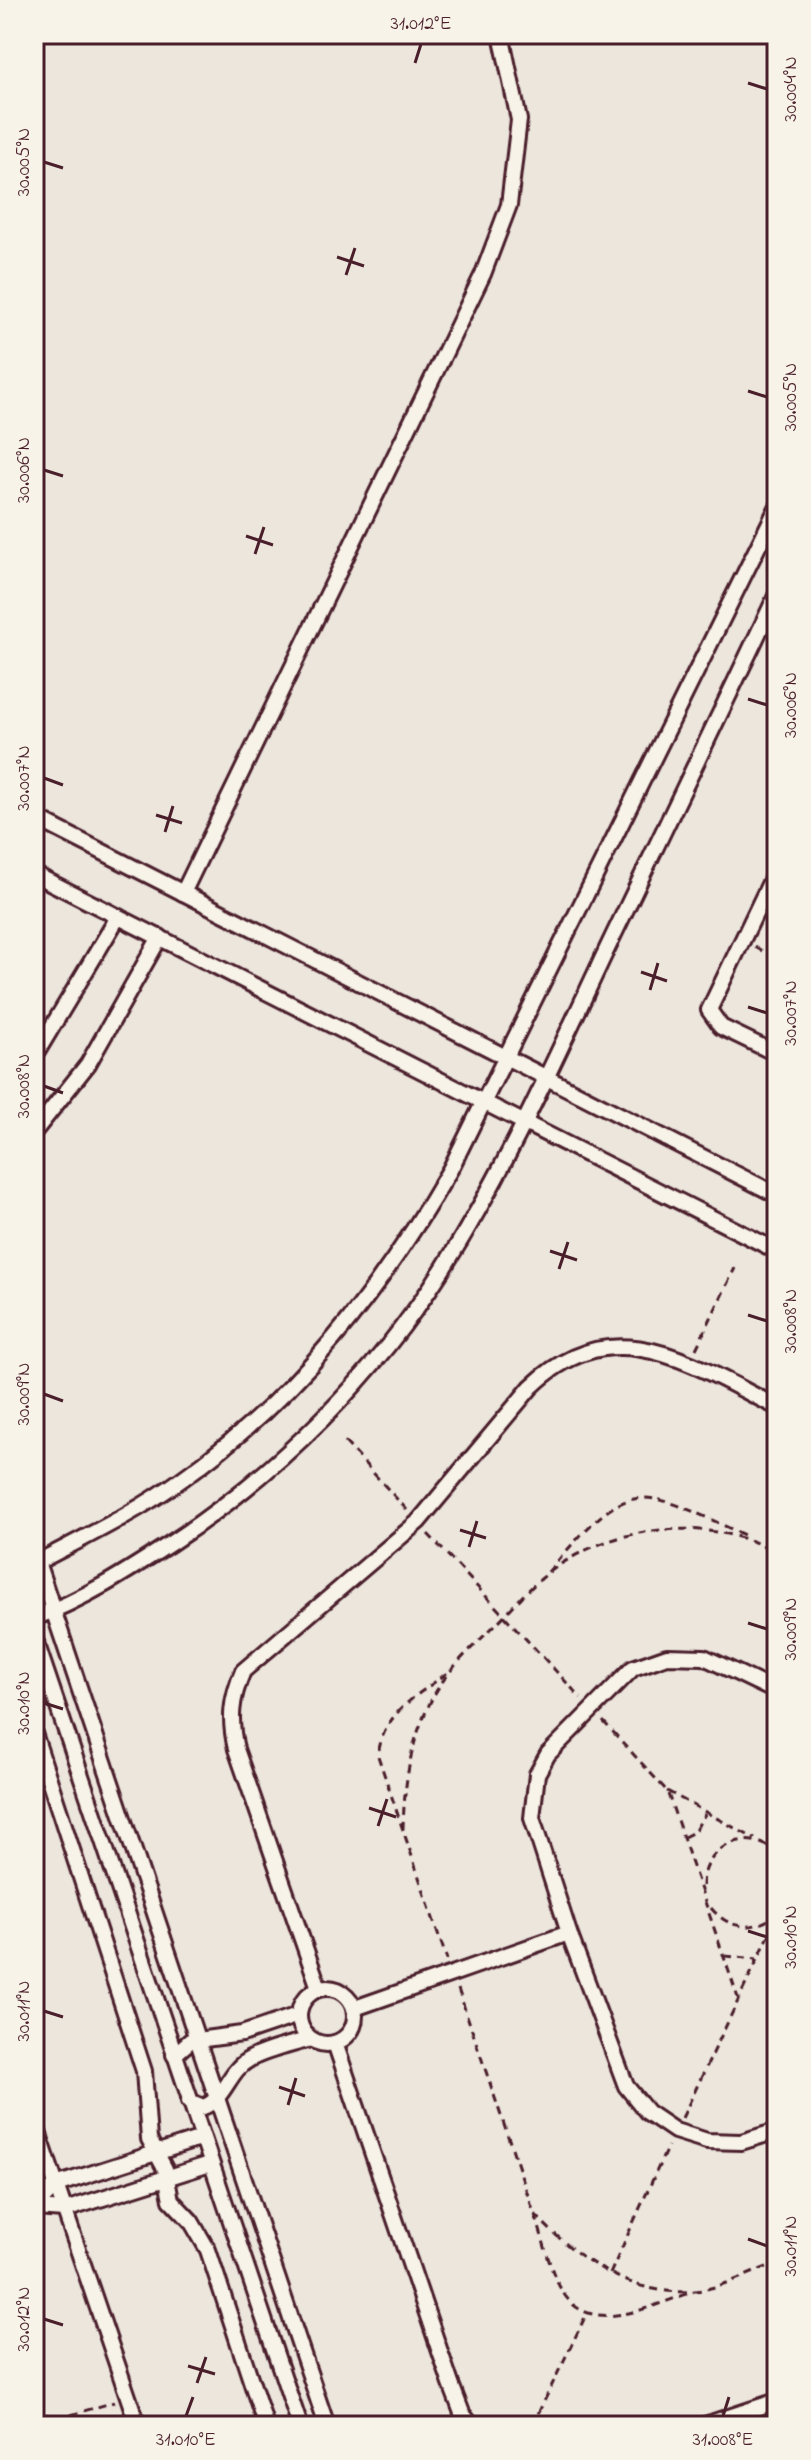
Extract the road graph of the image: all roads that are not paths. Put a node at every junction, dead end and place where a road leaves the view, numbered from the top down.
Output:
1 (501, 34) edge
2 (777, 508) edge
3 (777, 594) edge
4 (770, 623) edge
5 (34, 817) edge
6 (777, 868) edge
7 (34, 874) edge
8 (183, 893) junction
9 (118, 917) junction
10 (160, 937) junction
11 (777, 1054) edge
12 (34, 1057) edge
13 (505, 1058) junction
14 (545, 1078) junction
15 (483, 1103) junction
16 (524, 1124) junction
17 (34, 1132) edge
18 (777, 1195) edge
19 (777, 1251) edge
20 (777, 1407) edge
21 (36, 1563) edge
22 (53, 1611) junction
23 (34, 1618) edge
24 (34, 1636) edge
25 (777, 1692) edge
26 (34, 1733) edge
27 (569, 1933) junction
28 (319, 1988) junction
29 (355, 2008) junction
30 (298, 2015) junction
31 (242, 2034) junction
32 (310, 2039) junction
33 (196, 2040) junction
34 (335, 2043) junction
35 (174, 2055) junction
36 (250, 2058) junction
37 (216, 2100) junction
38 (189, 2101) junction
39 (34, 2120) edge
40 (777, 2131) edge
41 (202, 2138) junction
42 (156, 2152) junction
43 (126, 2162) junction
44 (210, 2164) junction
45 (166, 2178) junction
46 (56, 2185) junction
47 (135, 2188) junction
48 (34, 2208) edge
49 (65, 2210) junction
50 (777, 2401) edge
51 (138, 2426) edge
52 (266, 2426) edge
53 (300, 2426) edge
54 (327, 2426) edge
55 (472, 2426) edge
56 (702, 2426) edge

1 - 8 street
2 - 13 street
3 - 4 street
4 - 14 street
5 - 8 street
6 - 11 street
7 - 9 street
8 - 13 street
9 - 10 street
9 - 12 street
10 - 15 street
10 - 17 street
13 - 14 street
13 - 15 street
14 - 16 street
14 - 18 street
15 - 16 street
15 - 21 street
16 - 19 street
16 - 22 street
20 - 28 street
21 - 22 street
22 - 23 street
22 - 33 street
24 - 35 street
25 - 27 street
26 - 42 street
27 - 29 street
27 - 40 street
28 - 29 street
28 - 30 street
29 - 34 street
30 - 31 street
30 - 32 street
31 - 33 street
31 - 36 street
32 - 34 street
32 - 36 street
33 - 35 street
33 - 37 street
34 - 55 street
35 - 38 street
36 - 37 street
37 - 38 street
37 - 54 street
38 - 41 street
39 - 46 street
41 - 42 street
41 - 44 street
42 - 43 street
42 - 45 street
43 - 46 street
43 - 47 street
44 - 45 street
44 - 53 street
45 - 47 street
45 - 52 street
46 - 48 street
46 - 49 street
47 - 49 street
48 - 49 street
49 - 51 street
50 - 56 street

